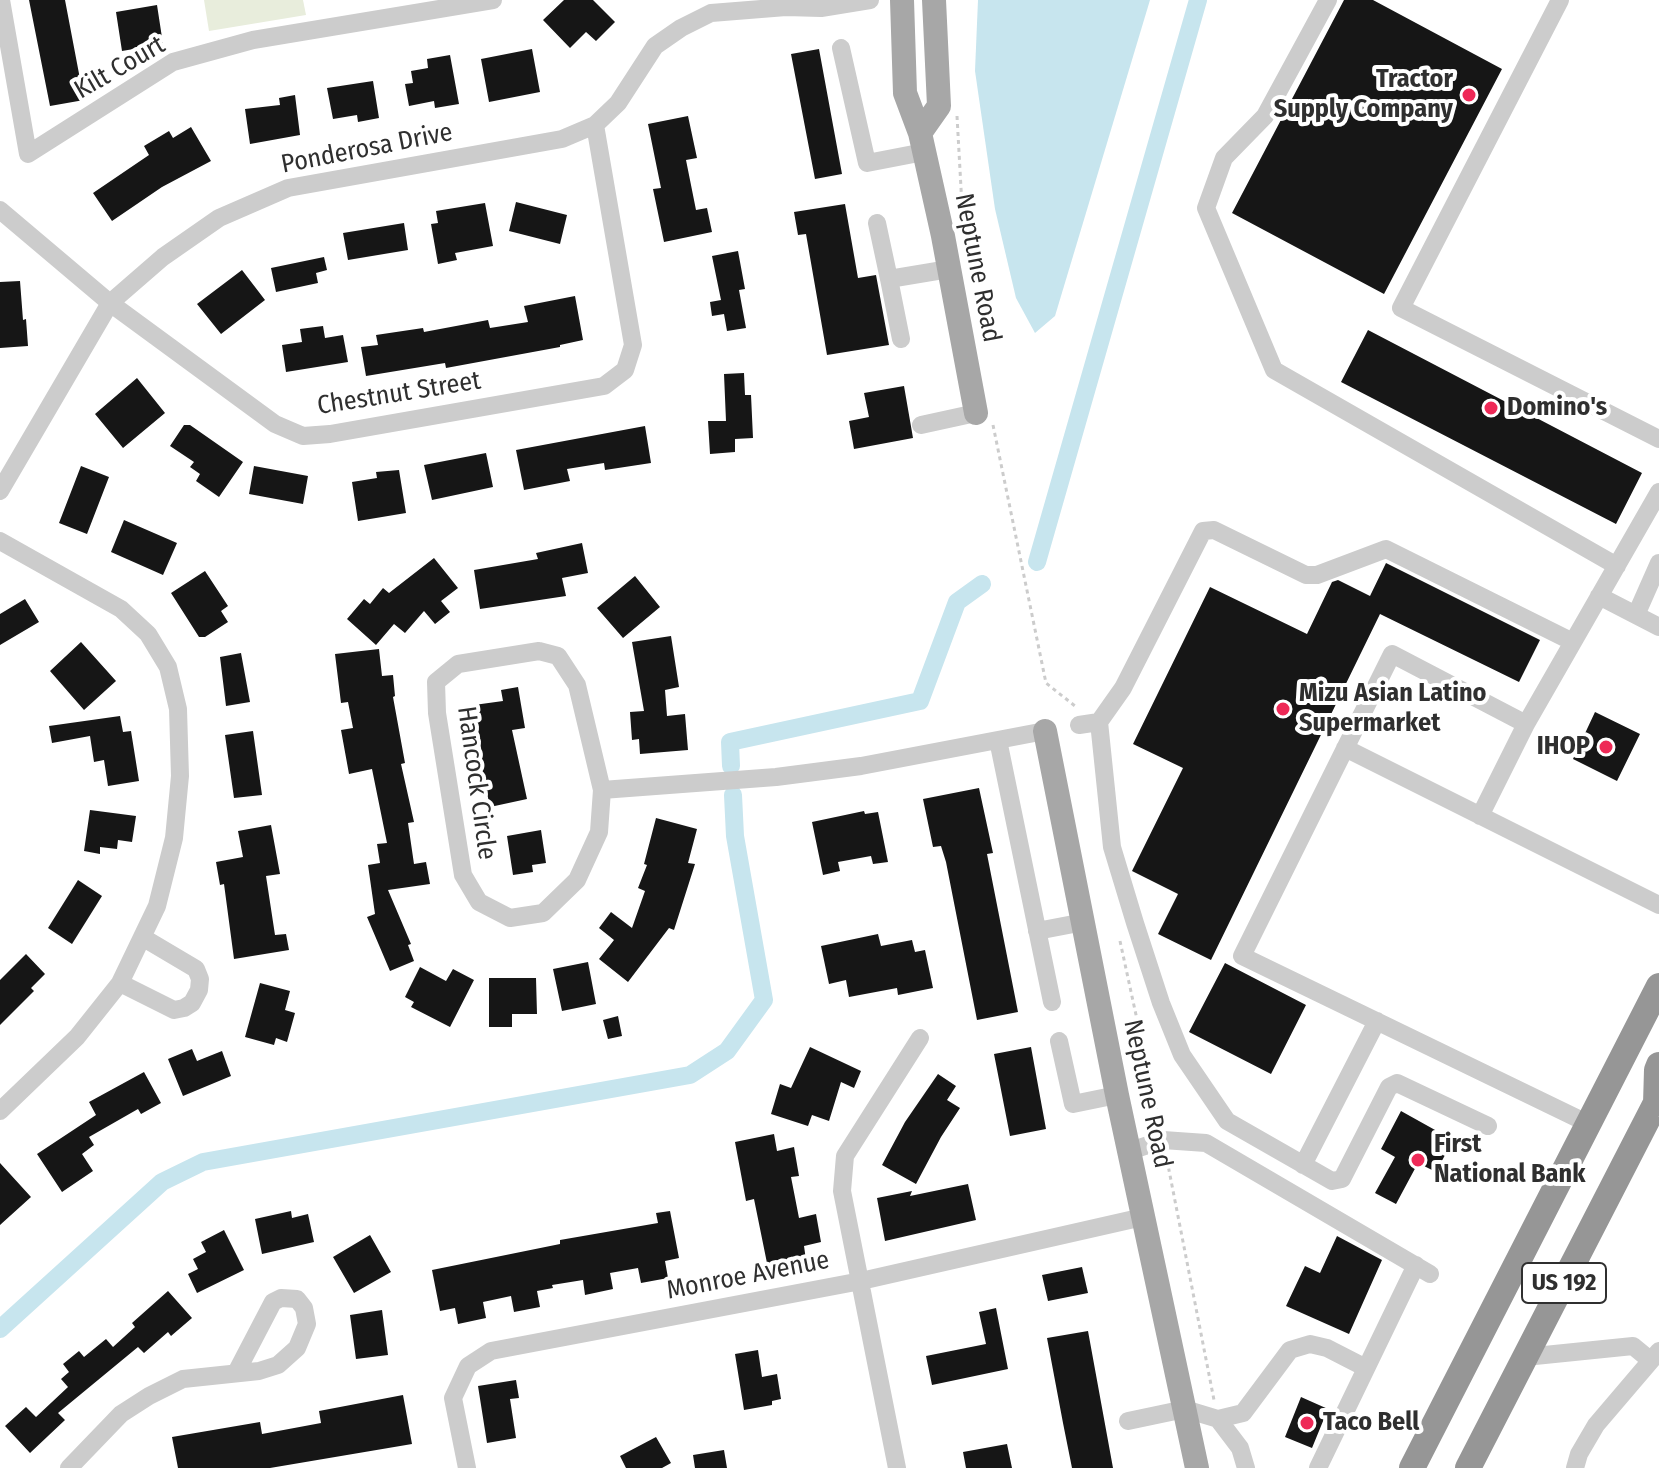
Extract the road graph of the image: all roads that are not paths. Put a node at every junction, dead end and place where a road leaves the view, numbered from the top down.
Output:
1 (1, 0) edge
2 (493, 0) edge
3 (870, 0) edge
4 (902, 0) edge
5 (934, 0) edge
6 (1328, 0) edge
7 (1560, 0) edge
8 (789, 2) edge
9 (841, 48) dead end
10 (595, 125) junction
11 (922, 143) junction
12 (0, 210) edge
13 (877, 223) dead end
14 (949, 269) junction
15 (889, 279) junction
16 (110, 303) junction
17 (901, 339) dead end
18 (976, 413) joint
19 (921, 425) dead end
20 (1659, 439) edge
21 (0, 491) edge
22 (1657, 501) edge
23 (0, 541) edge
24 (1659, 563) edge
25 (1617, 566) junction
26 (1599, 596) junction
27 (1636, 615) junction
28 (1659, 627) edge
29 (1573, 642) junction
30 (1099, 722) junction
31 (1526, 724) junction
32 (1079, 725) dead end
33 (1045, 731) joint
34 (998, 740) junction
35 (1345, 748) junction
36 (602, 790) junction
37 (1480, 816) junction
38 (1659, 905) edge
39 (1084, 922) junction
40 (1037, 931) junction
41 (142, 937) junction
42 (120, 983) junction
43 (1659, 986) edge
44 (1052, 1002) dead end
45 (1377, 1021) junction
46 (920, 1038) dead end
47 (1059, 1041) dead end
48 (1659, 1065) edge
49 (1117, 1095) junction
50 (4, 1099) edge
51 (1658, 1100) edge
52 (1589, 1124) junction
53 (1488, 1126) dead end
54 (1130, 1151) junction
55 (1303, 1165) junction
56 (1143, 1217) junction
57 (861, 1281) junction
58 (1654, 1355) edge
59 (1525, 1357) junction
60 (1366, 1368) junction
61 (237, 1371) junction
62 (1185, 1409) junction
63 (1217, 1412) junction
64 (1128, 1421) dead end
65 (69, 1468) edge
66 (467, 1468) edge
67 (897, 1468) edge
68 (1197, 1468) edge
69 (1246, 1468) edge
70 (1318, 1468) edge
71 (1412, 1468) edge
72 (1468, 1468) edge
73 (1575, 1468) edge

1 - 2 street, Kilt Court
3 - 8 street, Ponderosa Drive
4 - 11 main road, Neptune Road
5 - 11 main road
6 - 25 street
7 - 20 street
8 - 10 street, Ponderosa Drive
9 - 11 street
10 - 16 street, Ponderosa Drive
10 - 16 street, Chestnut Street
11 - 14 main road, Neptune Road
12 - 16 street, Chestnut Street
13 - 15 street
14 - 15 street
14 - 18 main road, Neptune Road
15 - 17 street
16 - 21 street, Ponderosa Drive
18 - 19 street
22 - 25 street
23 - 41 street
24 - 27 street
25 - 26 street
26 - 27 street
26 - 29 street
27 - 28 street
29 - 30 street
29 - 31 street
30 - 32 street
30 - 55 street
31 - 35 street
31 - 37 street
33 - 34 street
33 - 39 main road, Neptune Road
34 - 36 street
34 - 40 street
35 - 37 street
35 - 45 street
36 - 36 street, Hancock Circle
37 - 38 street
39 - 40 street
39 - 49 main road, Neptune Road
40 - 44 street
41 - 42 street
41 - 42 street
42 - 50 street
43 - 52 highway, US 192
45 - 52 street
45 - 55 street
46 - 57 street
47 - 49 street
48 - 51 highway
49 - 54 main road, Neptune Road
51 - 59 highway, US 192
52 - 71 highway, US 192
53 - 55 street
54 - 56 main road, Neptune Road
54 - 60 street
56 - 57 street, Monroe Avenue
56 - 62 main road, Neptune Road
57 - 66 street, Monroe Avenue
57 - 67 street
58 - 59 street
58 - 73 street
59 - 72 highway, US 192
60 - 63 street
60 - 70 street
61 - 61 street
61 - 65 street
62 - 63 street
62 - 64 street
62 - 68 main road, Neptune Road
63 - 69 street

